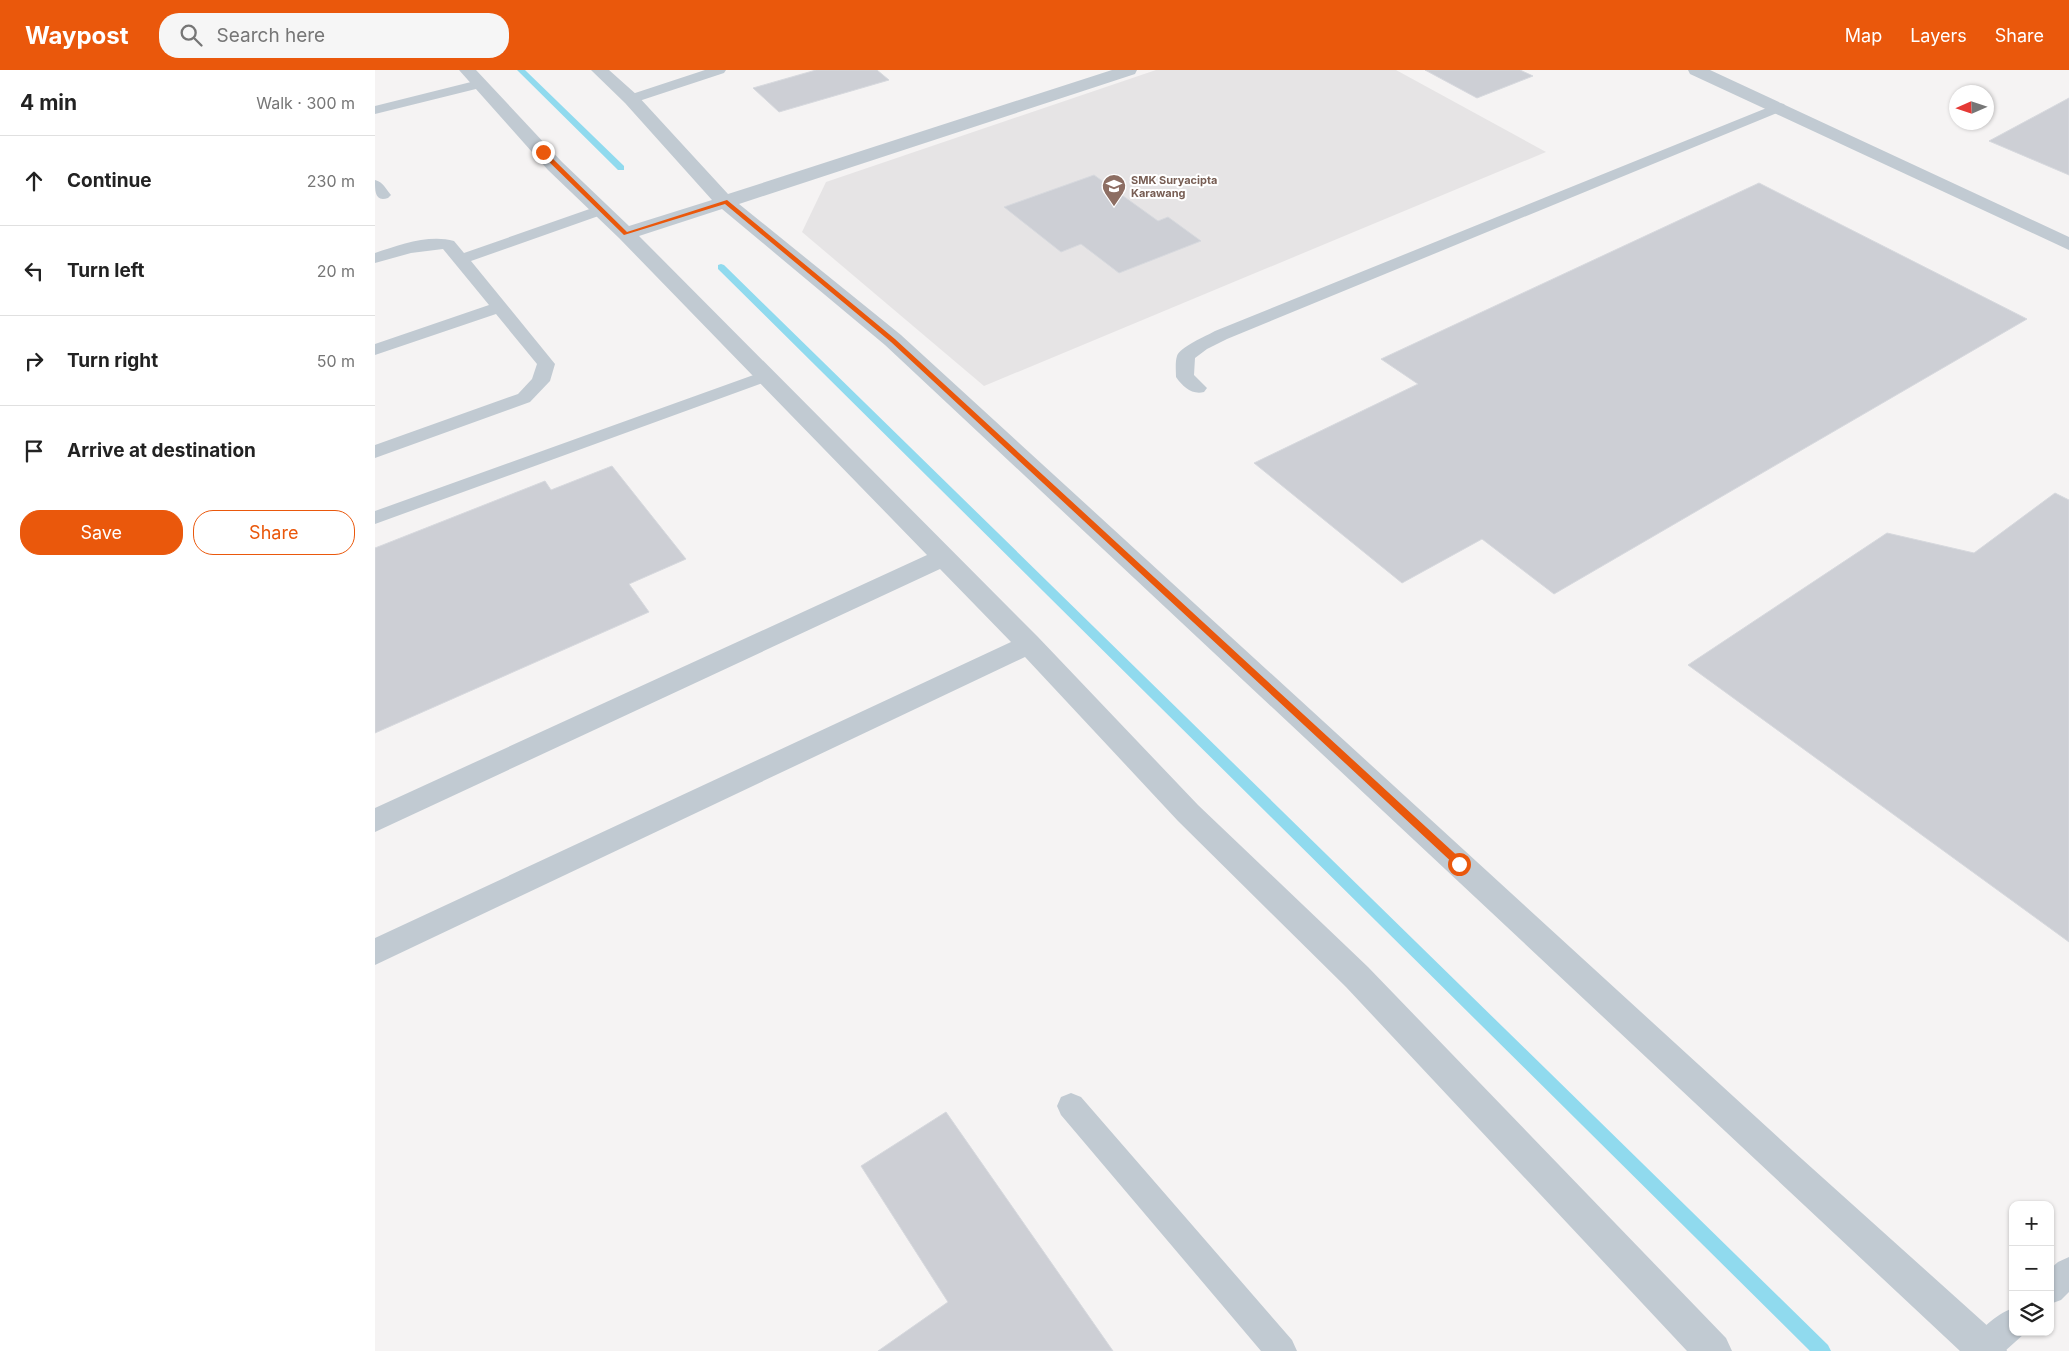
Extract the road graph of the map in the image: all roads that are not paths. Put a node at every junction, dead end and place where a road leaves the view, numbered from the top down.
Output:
1 (599, 70) edge
2 (719, 70) edge
3 (1129, 70) edge
4 (1696, 70) edge
5 (473, 77) edge
6 (631, 99) junction
7 (1779, 107) junction
8 (375, 110) edge
9 (725, 202) junction
10 (601, 210) junction
11 (626, 234) junction
12 (2069, 244) edge
13 (375, 258) edge
14 (461, 258) junction
15 (500, 308) junction
16 (375, 350) edge
17 (765, 376) junction
18 (1197, 388) dead end
19 (375, 452) edge
20 (375, 518) edge
21 (944, 557) junction
22 (1029, 644) junction
23 (375, 821) edge
24 (375, 952) edge
25 (1071, 1106) dead end
26 (2069, 1272) edge
27 (2054, 1285) edge
28 (2009, 1327) edge
29 (1708, 1349) edge
30 (1987, 1349) edge
31 (1281, 1351) edge

1 - 6 street
2 - 6 lane
3 - 9 street
4 - 7 street
5 - 8 lane
5 - 10 street
6 - 9 street
7 - 12 street
7 - 18 lane
9 - 11 street
9 - 30 street
10 - 11 street
10 - 14 lane
11 - 17 street
13 - 14 lane
14 - 15 lane
15 - 16 lane
15 - 19 lane
17 - 20 lane
17 - 21 street
21 - 22 street
21 - 23 street
22 - 24 street
22 - 29 street
25 - 31 lane
26 - 27 lane
28 - 30 lane

